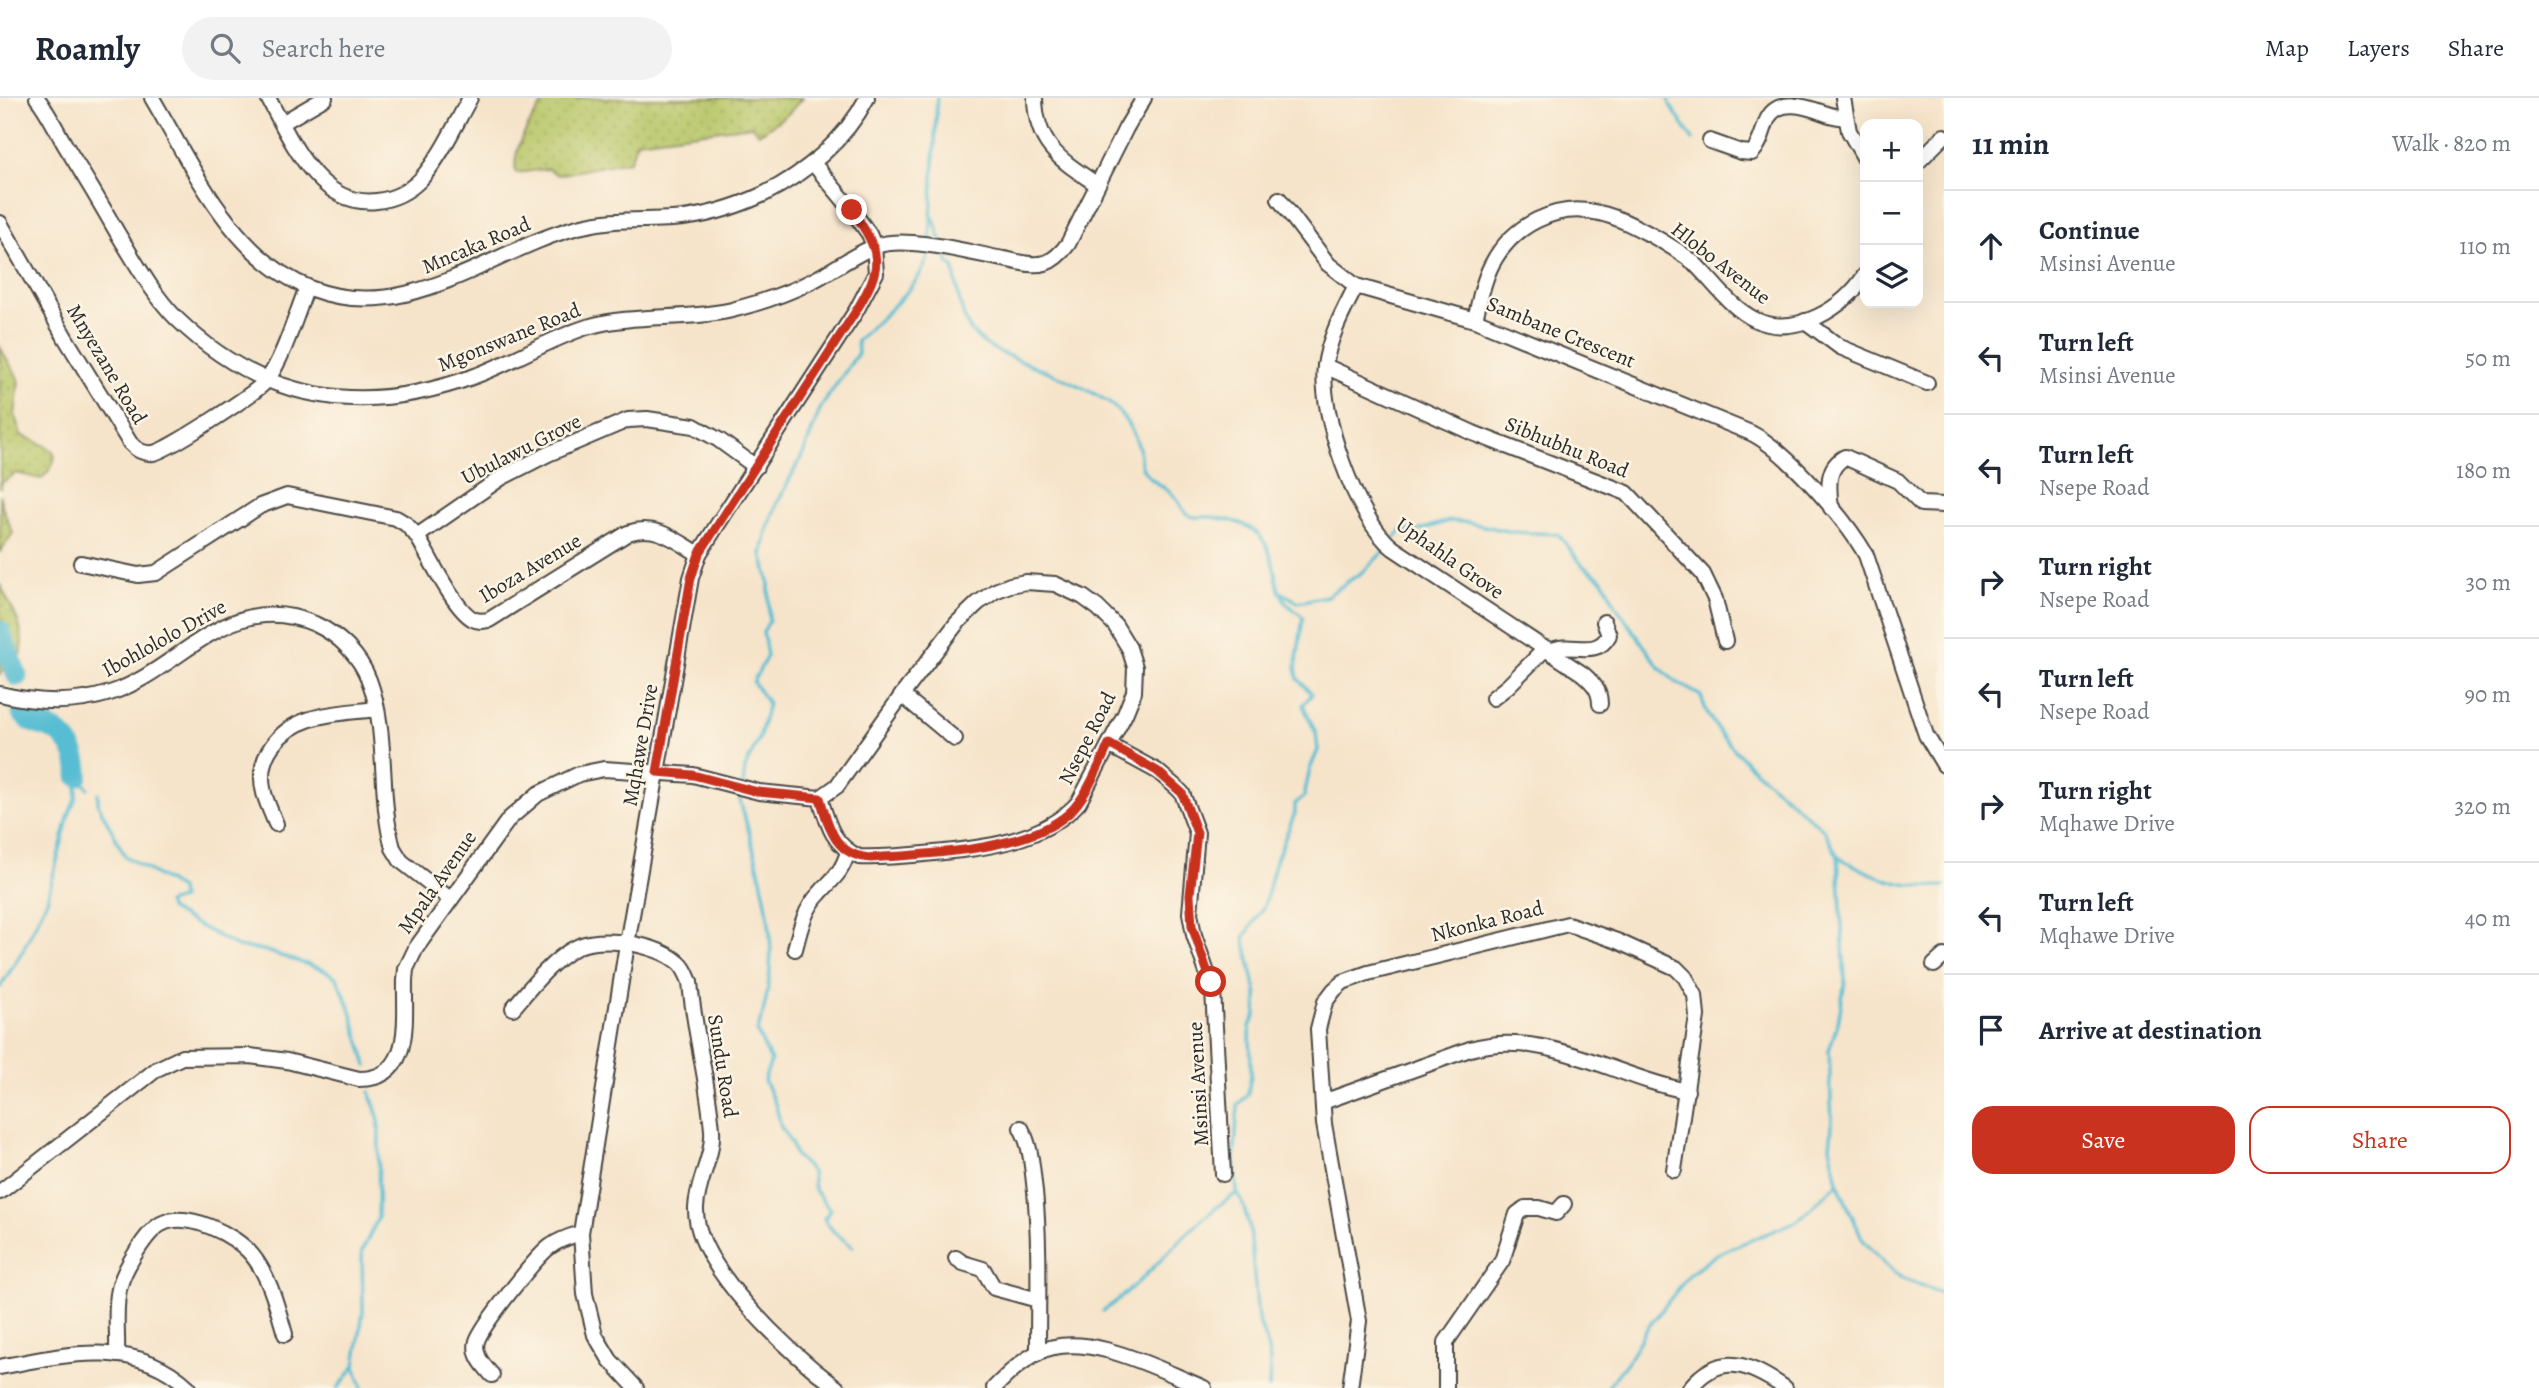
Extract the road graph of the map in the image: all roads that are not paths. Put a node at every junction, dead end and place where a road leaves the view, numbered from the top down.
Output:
1 (37, 98) edge
2 (152, 98) edge
3 (268, 98) edge
4 (325, 98) edge
5 (470, 98) edge
6 (867, 98) edge
7 (1035, 98) edge
8 (1144, 98) edge
9 (1843, 98) edge
10 (1798, 100) edge
11 (1845, 118) junction
12 (282, 122) junction
13 (1944, 136) edge
14 (1710, 141) dead end
15 (1860, 150) edge
16 (1923, 157) edge
17 (813, 163) junction
18 (1096, 184) junction
19 (1279, 199) dead end
20 (0, 223) edge
21 (874, 246) junction
22 (1860, 281) edge
23 (1356, 286) junction
24 (307, 287) junction
25 (1475, 320) junction
26 (1805, 321) junction
27 (1325, 366) junction
28 (267, 380) junction
29 (1927, 383) dead end
30 (756, 467) junction
31 (1944, 505) edge
32 (1831, 508) junction
33 (417, 536) junction
34 (699, 554) junction
35 (81, 563) dead end
36 (1604, 622) dead end
37 (1725, 640) dead end
38 (1548, 650) junction
39 (0, 694) edge
40 (902, 695) junction
41 (1493, 698) dead end
42 (1600, 704) dead end
43 (376, 709) junction
44 (955, 739) dead end
45 (1109, 744) junction
46 (1944, 765) edge
47 (657, 772) junction
48 (820, 798) junction
49 (276, 824) dead end
50 (848, 852) junction
51 (450, 899) junction
52 (627, 943) junction
53 (795, 949) dead end
54 (513, 1008) dead end
55 (1687, 1091) junction
56 (1323, 1102) junction
57 (1021, 1128) dead end
58 (1674, 1170) dead end
59 (1223, 1174) dead end
60 (0, 1192) edge
61 (1564, 1204) dead end
62 (582, 1233) junction
63 (956, 1258) dead end
64 (1038, 1300) junction
65 (285, 1334) dead end
66 (1038, 1353) junction
67 (117, 1355) junction
68 (0, 1367) edge
69 (492, 1375) dead end
70 (189, 1388) edge
71 (636, 1388) edge
72 (838, 1388) edge
73 (994, 1388) edge
74 (1204, 1388) edge
75 (1350, 1388) edge
76 (1446, 1388) edge
77 (1690, 1388) edge
78 (1785, 1388) edge

1 - 28 street, Mgonswane Road
2 - 24 street, Mncaka Road
3 - 12 street
4 - 12 street
5 - 12 street
6 - 17 street, Mncaka Road
7 - 18 street
8 - 18 street
9 - 11 street
10 - 11 street
10 - 14 street
11 - 15 street
13 - 16 street
17 - 21 street
17 - 24 street, Mncaka Road
18 - 21 street
19 - 23 street, Sambane Crescent
20 - 28 street, Mnyezane Road
21 - 28 street, Mgonswane Road
21 - 30 street, Mqhawe Drive
22 - 26 street, Hlobo Avenue
23 - 25 street, Sambane Crescent
23 - 27 street, Uphahla Grove
24 - 28 street, Mnyezane Road
25 - 26 street, Hlobo Avenue
25 - 32 street, Sambane Crescent
26 - 29 street
27 - 37 street, Sibhubhu Road
27 - 38 street, Uphahla Grove
30 - 33 street, Ubulawu Grove
30 - 34 street, Mqhawe Drive
31 - 32 street
32 - 46 street, Sambane Crescent
33 - 34 street, Iboza Avenue
33 - 35 street
34 - 47 street, Mqhawe Drive
36 - 38 street
38 - 41 street
38 - 42 street, Uphahla Grove
39 - 43 street, Ibohlololo Drive
40 - 44 street
40 - 45 street, Nsepe Road
40 - 48 street, Nsepe Road
43 - 49 street
43 - 51 street, Ibohlololo Drive
45 - 50 street, Nsepe Road
45 - 59 street, Msinsi Avenue
47 - 48 street
47 - 51 street, Mpala Avenue
47 - 52 street, Mqhawe Drive
48 - 50 street
50 - 53 street
51 - 60 street, Mpala Avenue
52 - 54 street, Sundu Road
52 - 62 street, Mqhawe Drive
52 - 72 street, Sundu Road
55 - 56 street
55 - 56 street, Nkonka Road
55 - 58 street, Nkonka Road
56 - 75 street, Nkonka Road
57 - 64 street
61 - 76 street
62 - 69 street
62 - 71 street, Mqhawe Drive
63 - 64 street
64 - 66 street
65 - 67 street
66 - 73 street
66 - 74 street
67 - 68 street
67 - 70 street
77 - 78 street

